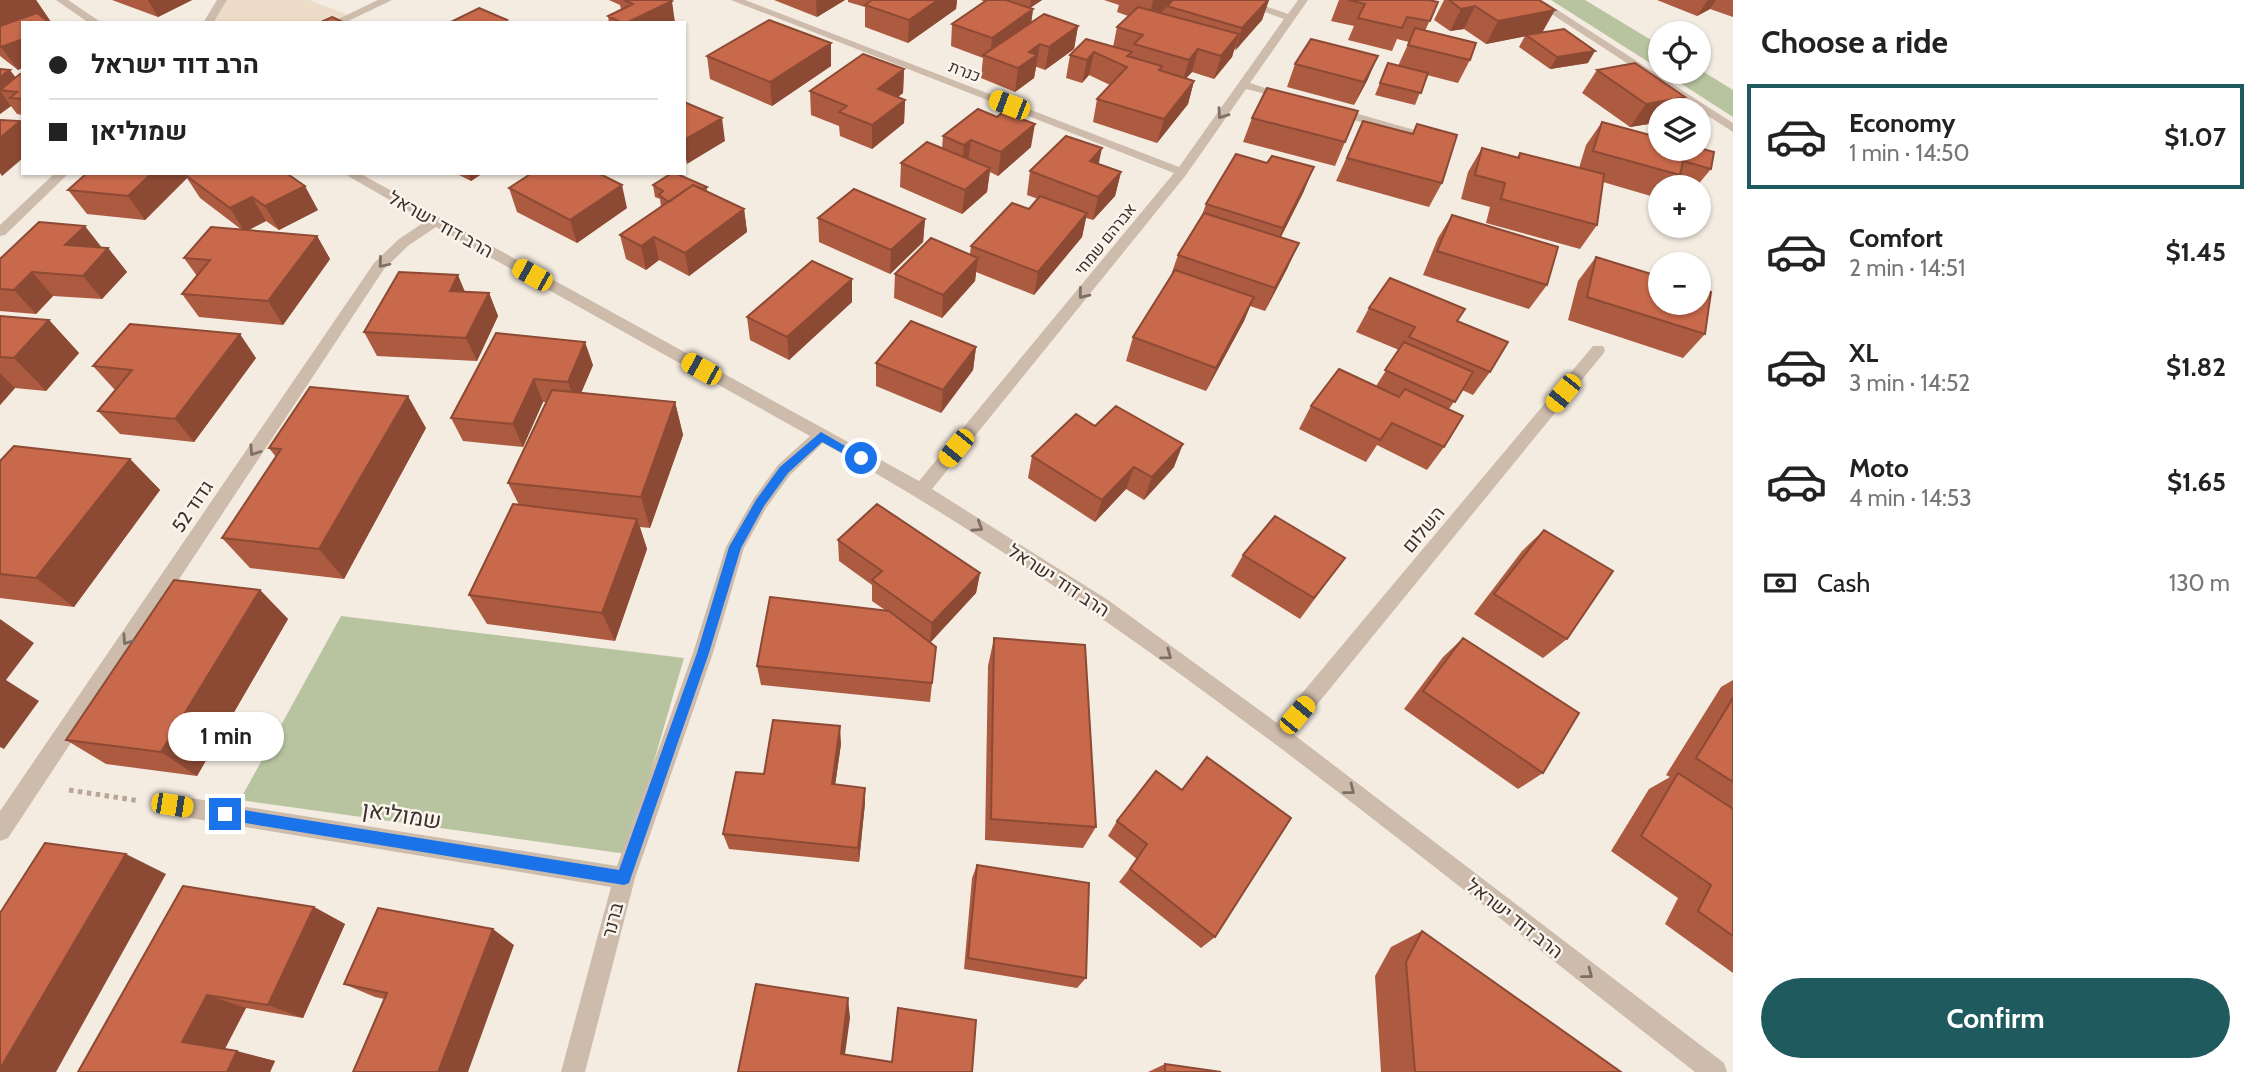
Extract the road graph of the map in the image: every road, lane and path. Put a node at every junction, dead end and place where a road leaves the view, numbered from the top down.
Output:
1 (61, 0) edge
2 (222, 0) edge
3 (387, 0) edge
4 (736, 0) edge
5 (1237, 0) edge
6 (1303, 0) edge
7 (1535, 0) edge
8 (1290, 18) junction
9 (94, 21) edge
10 (209, 21) edge
11 (340, 21) edge
12 (1243, 85) junction
13 (1295, 100) edge
14 (1322, 108) edge
15 (1733, 128) edge
16 (1453, 145) edge
17 (1182, 172) junction
18 (61, 175) edge
19 (352, 175) edge
20 (436, 221) junction
21 (0, 232) edge
22 (1598, 349) dead end
23 (821, 436) junction
24 (921, 491) junction
25 (1279, 736) junction
26 (29, 785) junction
27 (172, 805) joint
28 (0, 830) edge
29 (624, 878) junction
30 (573, 1072) edge
31 (1715, 1072) edge

1 - 9 street
2 - 10 street
3 - 11 street
4 - 17 street, כנרת
5 - 8 street
6 - 8 street, אברהם שמחי
7 - 15 street
8 - 12 street, אברהם שמחי
12 - 13 street
12 -> 17 street, אברהם שמחי
14 - 16 street
17 -> 24 street, אברהם שמחי
18 - 21 street
19 - 20 street, הרב דוד ישראל
20 - 23 street, הרב דוד ישראל
20 -> 26 street, גדוד 52
22 - 25 street, השלום
23 - 24 street, הרב דוד ישראל
23 - 29 street, ברנר
24 -> 25 street, הרב דוד ישראל
25 -> 31 street, הרב דוד ישראל
26 - 27 path
26 - 28 street, גדוד 52
27 - 29 street, שמוליאן
29 - 30 street, ברנר

